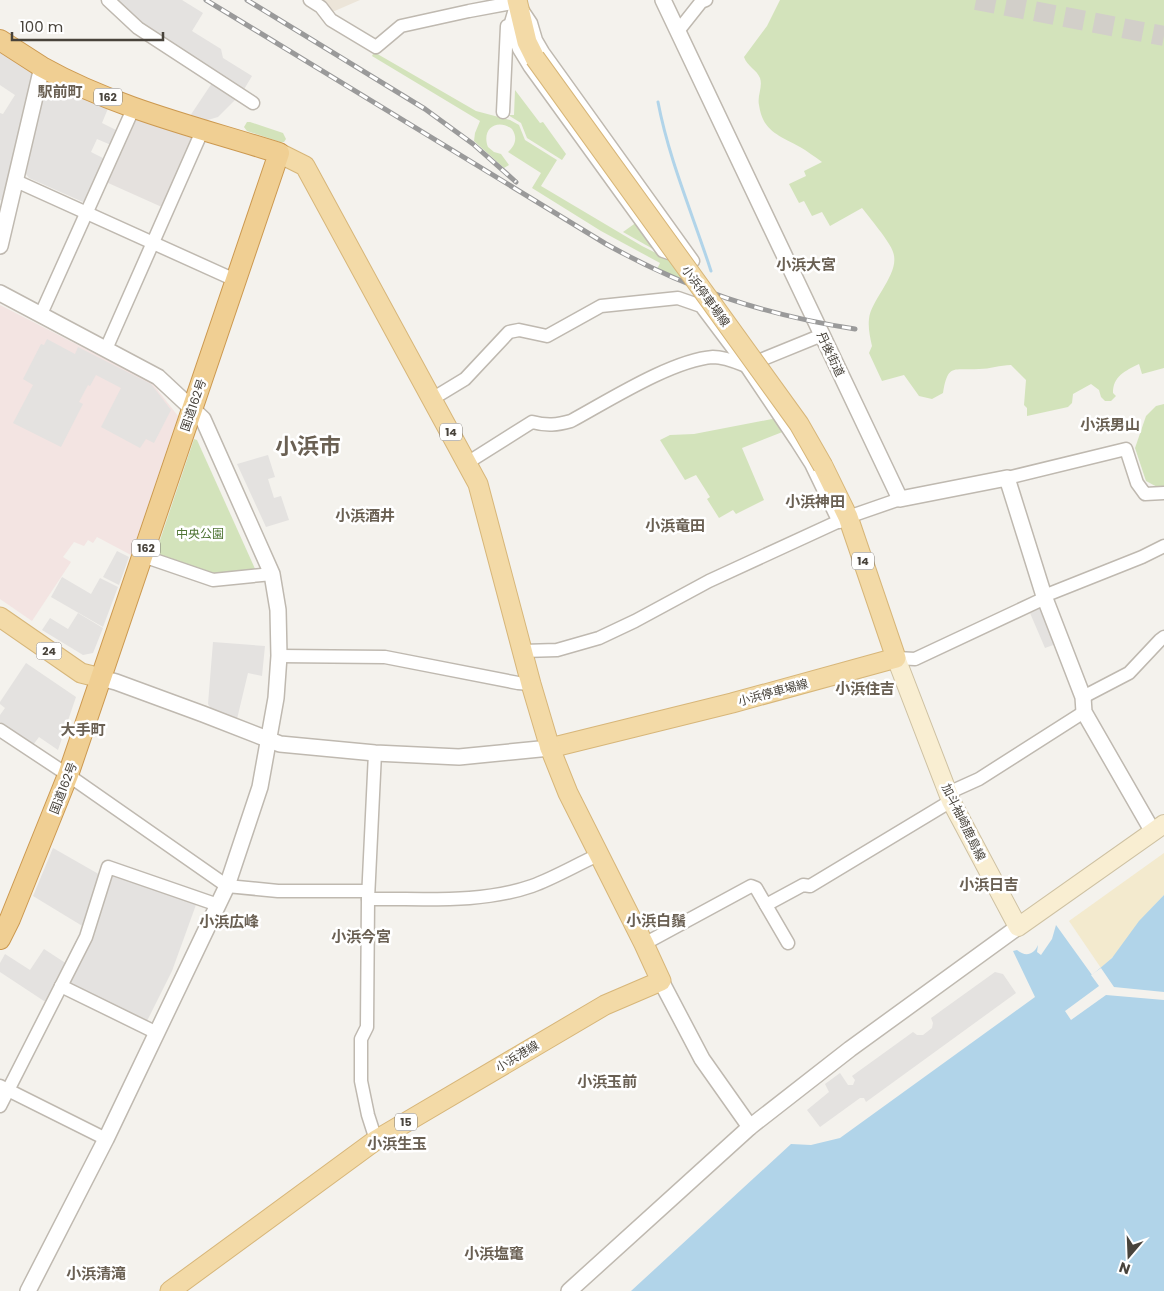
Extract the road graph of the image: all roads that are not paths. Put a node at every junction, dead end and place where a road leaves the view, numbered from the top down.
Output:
1 (108, 0) edge
2 (310, 0) edge
3 (663, 0) edge
4 (706, 0) edge
5 (517, 1) edge
6 (678, 31) junction
7 (0, 40) edge
8 (42, 67) junction
9 (253, 103) dead end
10 (134, 107) junction
11 (503, 112) dead end
12 (203, 129) junction
13 (279, 153) junction
14 (16, 181) junction
15 (86, 213) junction
16 (153, 243) junction
17 (0, 246) edge
18 (235, 280) junction
19 (0, 293) edge
20 (41, 314) junction
21 (822, 336) junction
22 (106, 349) junction
23 (746, 366) junction
24 (432, 398) junction
25 (192, 409) junction
26 (467, 463) junction
27 (1007, 478) junction
28 (1164, 493) edge
29 (900, 499) junction
30 (844, 520) junction
31 (1164, 546) edge
32 (143, 556) junction
33 (272, 574) junction
34 (1044, 597) junction
35 (0, 617) edge
36 (1164, 637) edge
37 (523, 651) junction
38 (279, 656) junction
39 (896, 658) junction
40 (101, 678) junction
41 (531, 684) junction
42 (1084, 704) junction
43 (0, 730) edge
44 (269, 738) junction
45 (550, 748) junction
46 (375, 753) junction
47 (68, 775) junction
48 (949, 797) junction
49 (1158, 828) edge
50 (598, 856) junction
51 (227, 886) junction
52 (368, 895) junction
53 (218, 905) junction
54 (766, 905) junction
55 (1018, 927) junction
56 (2, 930) edge
57 (788, 943) dead end
58 (644, 944) junction
59 (661, 981) junction
60 (61, 986) junction
61 (157, 1033) junction
62 (4, 1088) edge
63 (0, 1106) edge
64 (750, 1127) junction
65 (106, 1139) junction
66 (376, 1140) junction
67 (28, 1291) edge
68 (170, 1291) edge
69 (570, 1291) edge

1 - 9 street
2 - 5 street
3 - 6 street, 丹後街道
4 - 6 street
5 - 5 street
5 - 11 street
5 - 30 main road, 小浜停車場線 / 14, bridge
6 - 21 street, 丹後街道
7 - 8 highway, 162
8 - 10 highway, 162
8 - 14 street
10 - 12 highway, 162
10 - 15 street
12 - 13 highway, 162
12 - 16 street
13 - 18 highway, 国道162号 / 162
13 - 24 main road, 14
14 - 15 street
14 - 17 street
15 - 16 street
15 - 20 street
16 - 18 street
16 - 22 street
18 - 25 highway, 国道162号 / 162
19 - 20 street
20 - 22 street
21 - 23 street
21 - 29 street, 丹後街道
22 - 25 street
23 - 24 street
23 - 26 street
23 - 30 street
24 - 26 main road, 14
25 - 32 highway, 国道162号 / 162
25 - 33 street
26 - 37 main road, 14
27 - 28 street
27 - 29 street
27 - 34 street
29 - 30 street
30 - 37 street
30 - 39 main road, 小浜停車場線 / 14
31 - 34 street
32 - 33 street
32 - 40 highway, 国道162号 / 162
33 - 38 street
34 - 39 street
34 - 42 street
35 - 40 main road, 24
36 - 42 street
37 - 41 main road, 14
38 - 41 street
38 - 44 street
39 - 45 main road, 小浜停車場線
39 - 48 main road, 加斗袖崎鹿島線
40 - 44 street
40 - 47 highway, 国道162号 / 162
41 - 45 main road, 14
42 - 48 street
42 - 49 street
43 - 47 street
44 - 46 street
44 - 51 street
45 - 46 street
45 - 50 main road
46 - 52 street
47 - 51 street
47 - 56 highway, 国道162号 / 162
48 - 54 street
48 - 55 main road, 加斗袖崎鹿島線
49 - 55 main road
50 - 52 street
50 - 58 main road
51 - 52 street
51 - 53 street
52 - 66 street
53 - 60 street
53 - 61 street
54 - 57 street
54 - 58 street
55 - 64 street
58 - 59 main road
59 - 64 street
59 - 66 main road, 小浜港線 / 15
60 - 61 street
60 - 62 street
61 - 65 street
62 - 63 street
62 - 65 street
64 - 69 street
65 - 67 street
66 - 68 main road, 小浜港線 / 15

